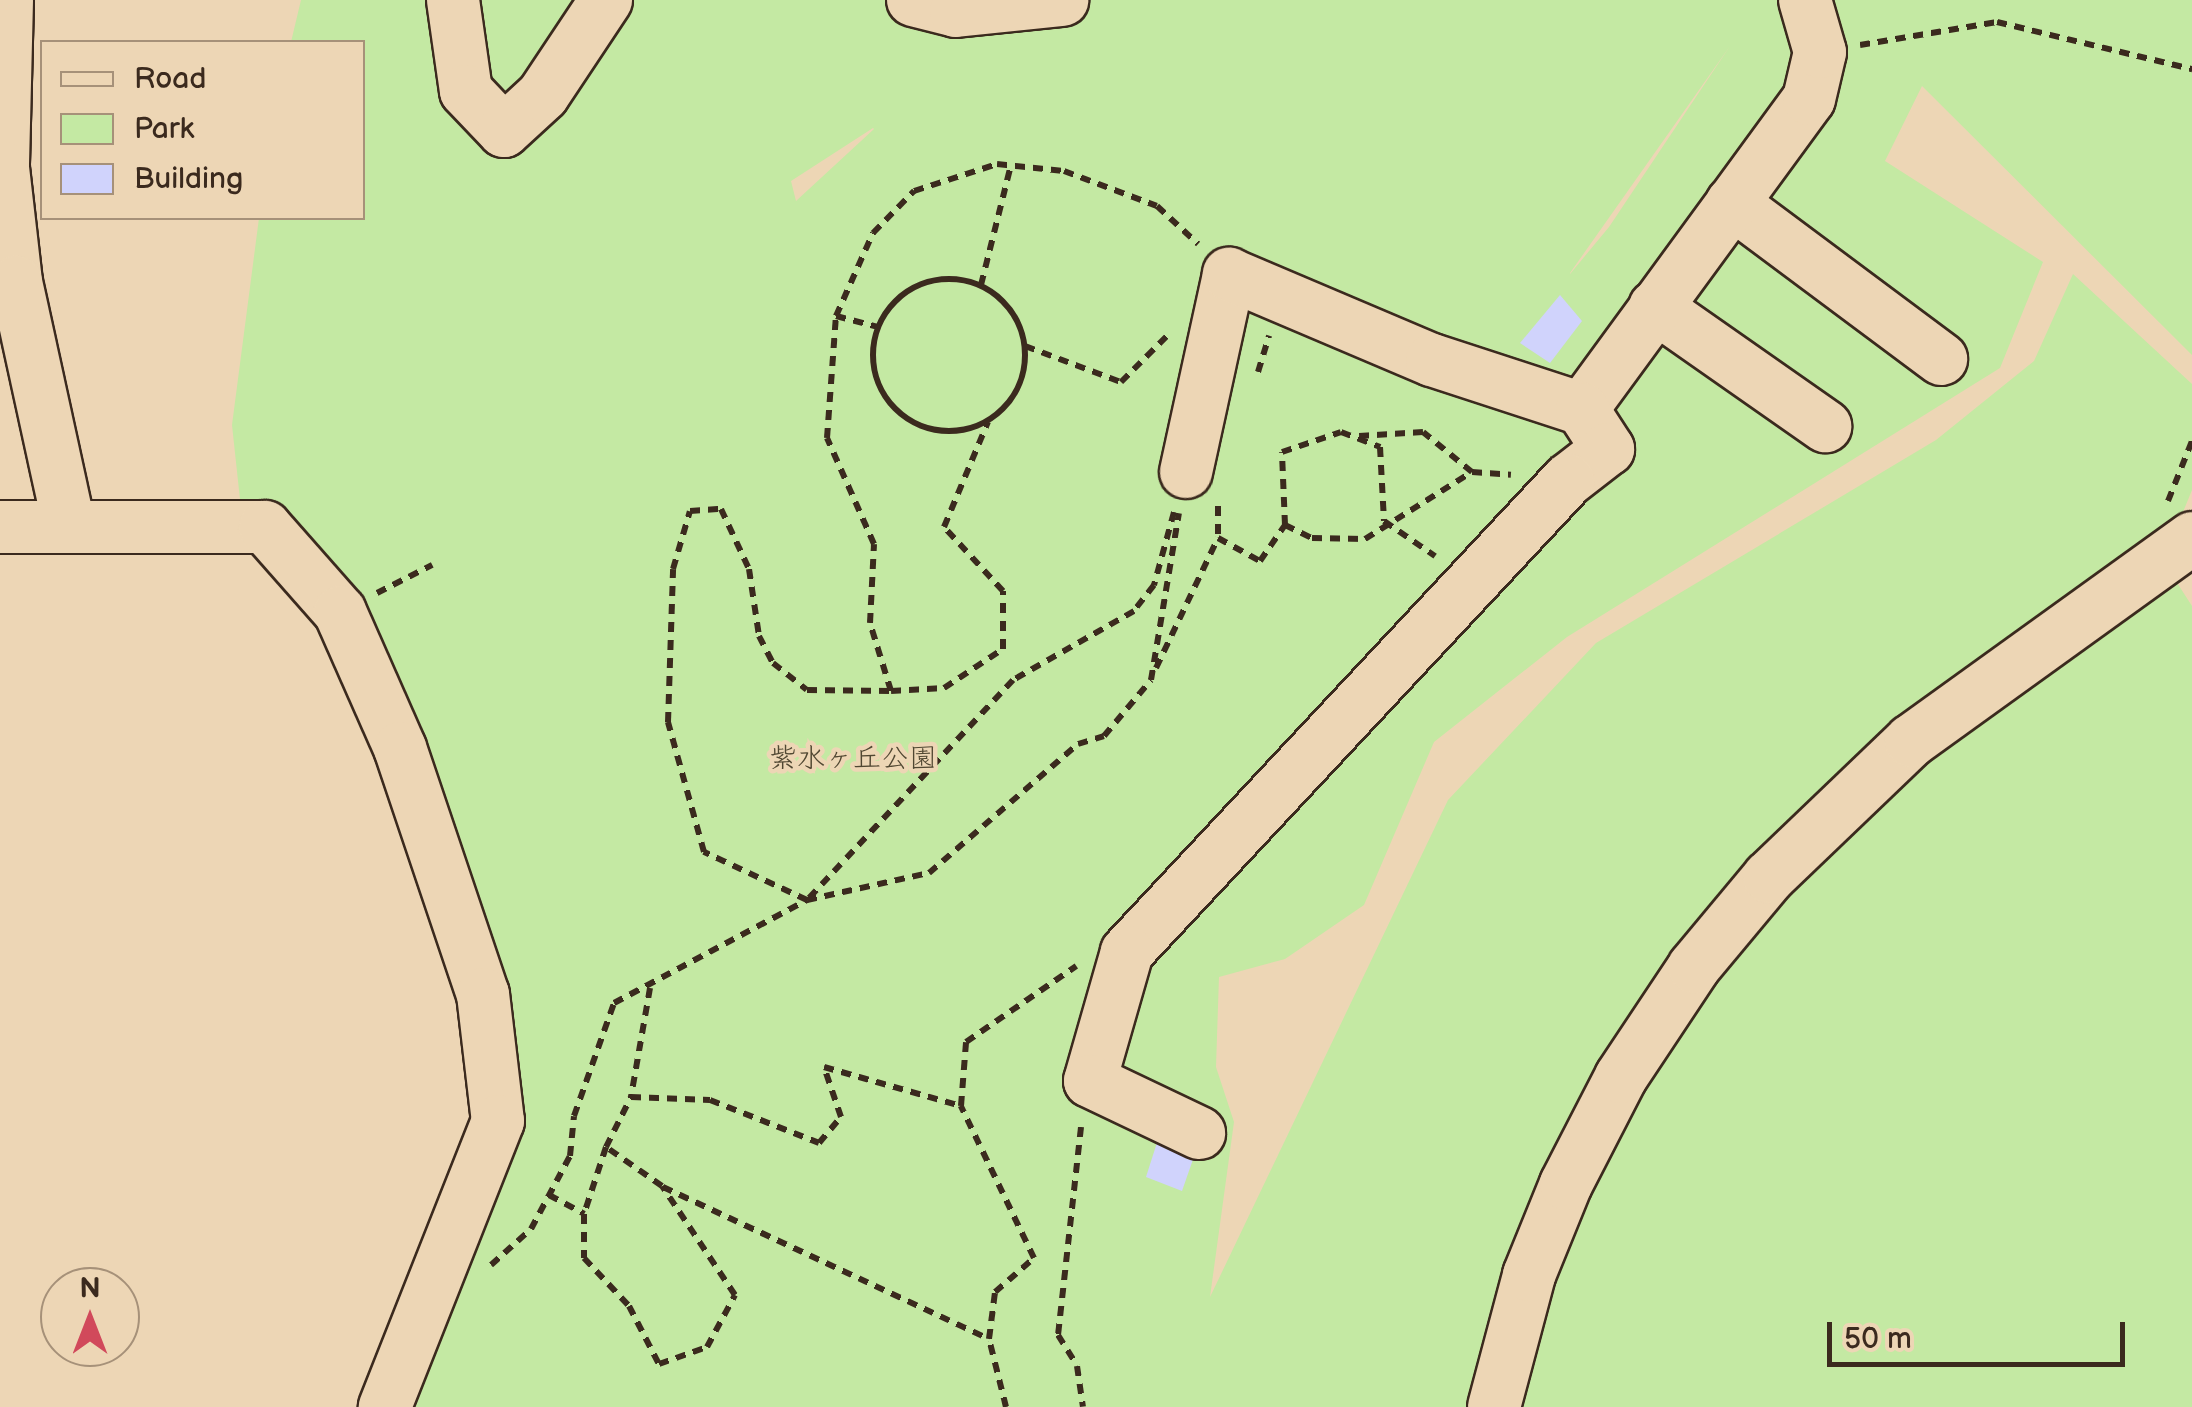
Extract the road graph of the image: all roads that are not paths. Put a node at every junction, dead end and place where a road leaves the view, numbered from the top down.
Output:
1 (7, 0) edge
2 (453, 0) edge
3 (606, 0) edge
4 (914, 0) edge
5 (1062, 0) edge
6 (1805, 0) edge
7 (1732, 203) junction
8 (1654, 306) junction
9 (1941, 359) dead end
10 (1582, 409) junction
11 (1824, 426) dead end
12 (1201, 481) road end
13 (69, 525) junction
14 (0, 528) edge
15 (2192, 538) edge
16 (1199, 1133) dead end
17 (385, 1407) edge
18 (1494, 1407) edge

1 - 13 street
2 - 3 street
4 - 5 street
6 - 7 street
7 - 8 street
7 - 9 street
8 - 10 street
8 - 11 street
10 - 12 street
10 - 16 street
13 - 14 street
13 - 17 street
15 - 18 street

